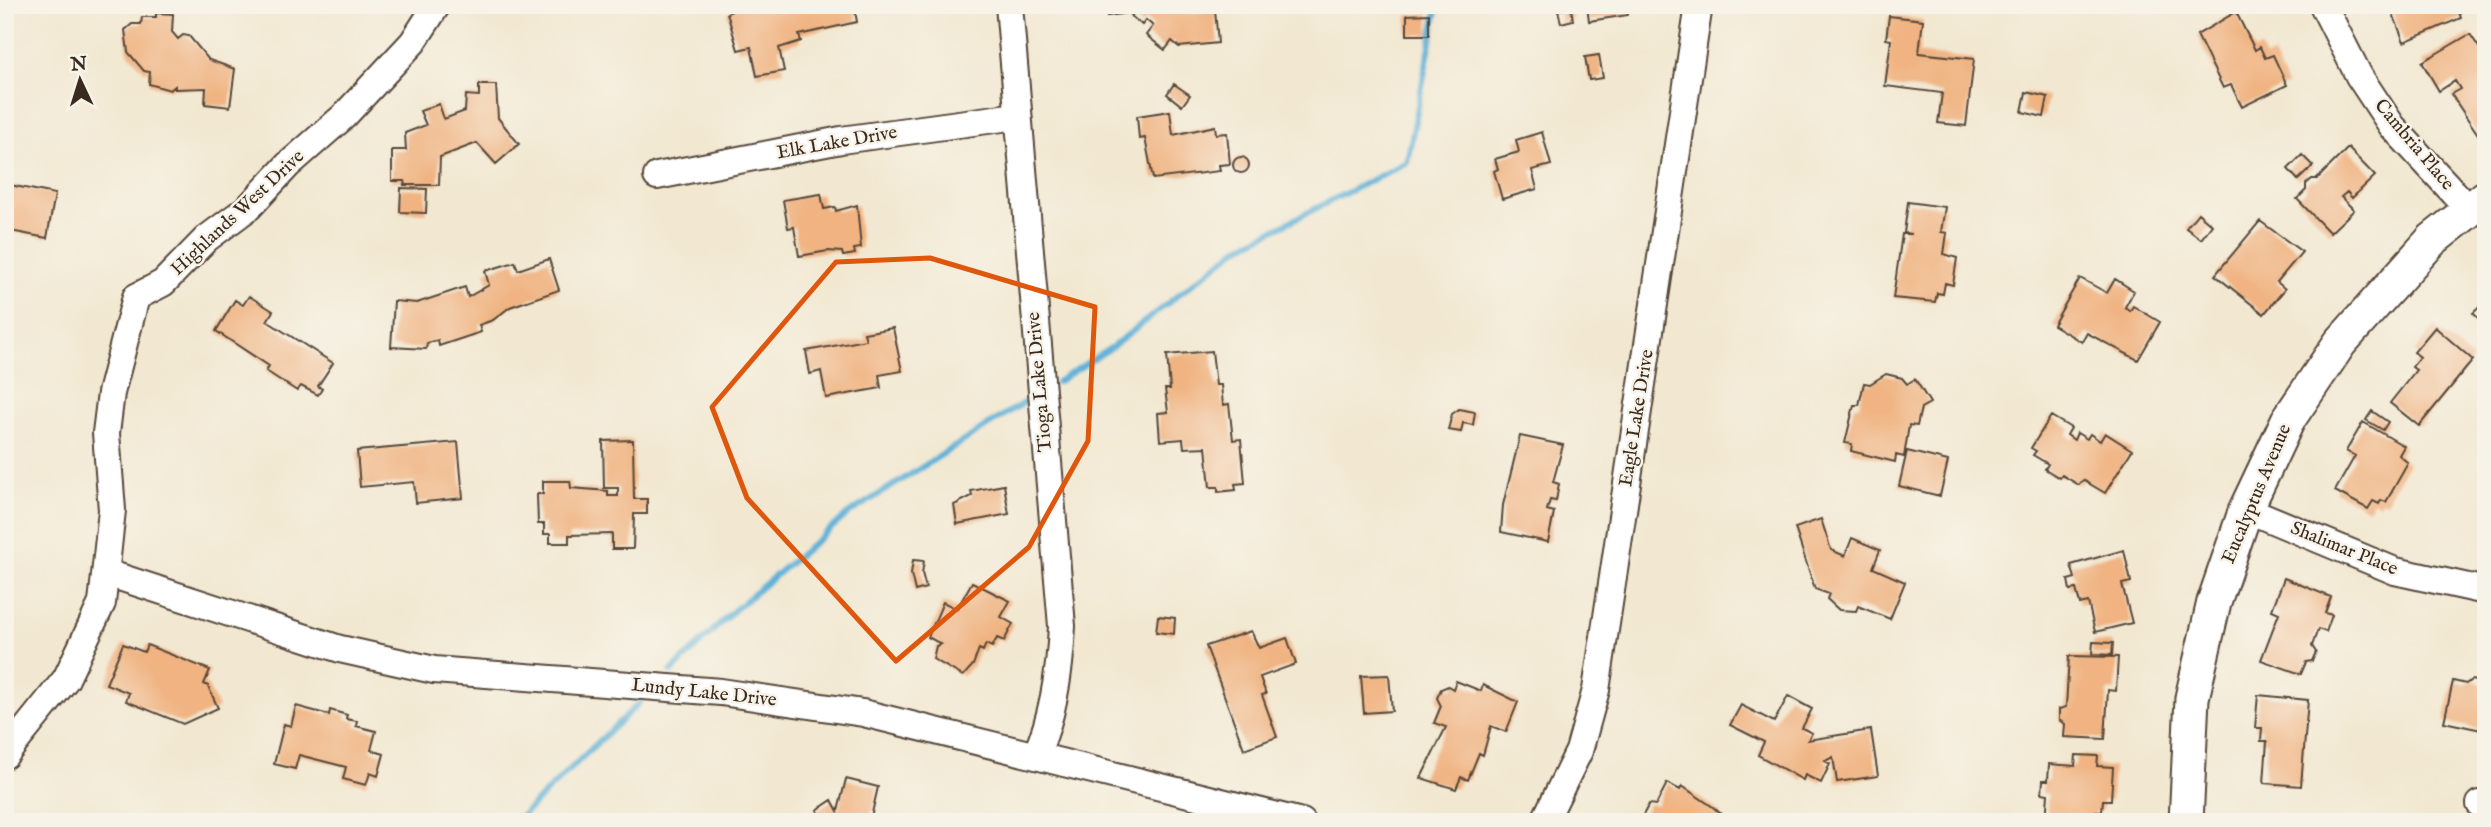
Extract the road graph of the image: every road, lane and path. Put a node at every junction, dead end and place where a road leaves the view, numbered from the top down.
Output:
1 (437, 5) edge
2 (1009, 5) edge
3 (1699, 5) edge
4 (2323, 5) edge
5 (1017, 116) junction
6 (657, 176) dead end
7 (2477, 203) edge
8 (2246, 509) junction
9 (107, 573) junction
10 (2486, 591) edge
11 (5, 755) edge
12 (1036, 755) junction
13 (1302, 822) edge
14 (1544, 822) edge
15 (2186, 822) edge

1 - 9 street, Highlands West Drive
2 - 5 street, Tioga Lake Drive
3 - 14 street, Eagle Lake Drive
4 - 7 street, Cambria Place
5 - 6 street, Elk Lake Drive
5 - 12 street, Tioga Lake Drive
7 - 8 street, Eucalyptus Avenue
8 - 10 street, Shalimar Place
8 - 15 street, Eucalyptus Avenue
9 - 11 street, Highlands West Drive
9 - 12 street, Lundy Lake Drive
12 - 13 street, Lundy Lake Drive

